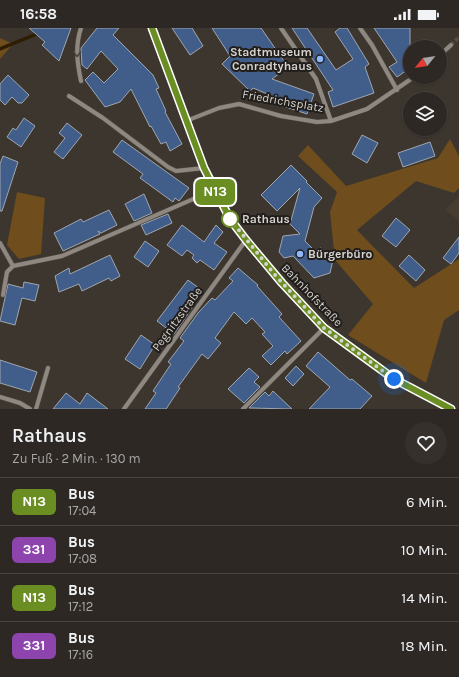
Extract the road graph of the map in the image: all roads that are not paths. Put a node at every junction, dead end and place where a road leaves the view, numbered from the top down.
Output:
1 (81, 28) edge
2 (152, 28) edge
3 (281, 28) edge
4 (360, 28) edge
5 (451, 45) tunnel mouth
6 (447, 49) edge
7 (81, 81) dead end
8 (405, 84) edge
9 (397, 90) junction
10 (68, 96) dead end
11 (186, 121) junction
12 (331, 121) junction
13 (204, 168) junction
14 (214, 190) junction
15 (246, 240) junction
16 (0, 243) edge
17 (13, 266) junction
18 (3, 295) dead end
19 (324, 328) junction
20 (48, 368) dead end
21 (0, 396) edge
22 (30, 409) edge
23 (36, 409) edge
24 (124, 409) edge
25 (243, 409) edge
26 (451, 409) edge

1 -> 7 street
2 - 11 main road
3 - 12 street
4 - 9 street
5 - 6 street
8 - 9 street, Friedrichsplatz
9 - 12 street, Friedrichsplatz
10 - 13 street
11 - 12 street, Friedrichsplatz
11 - 13 main road
13 - 14 main road
14 - 15 main road
14 - 17 street
15 - 19 main road, Bahnhofstraße
15 - 24 street, Pegnitzstraße
16 - 17 street
17 - 18 street
19 - 25 street
19 - 26 main road, Bahnhofstraße
20 - 23 street
21 - 22 street

